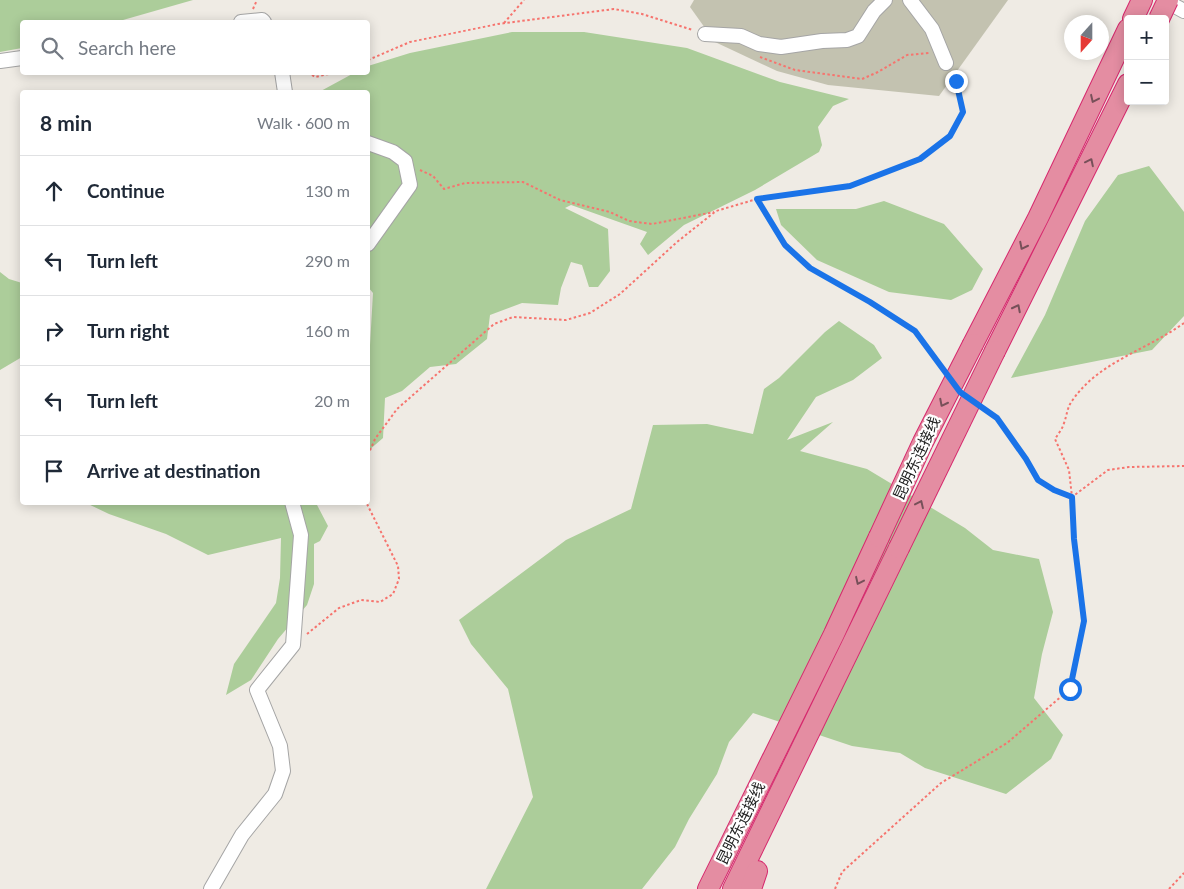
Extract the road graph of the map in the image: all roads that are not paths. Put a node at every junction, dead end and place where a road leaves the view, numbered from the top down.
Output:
1 (885, 0) edge
2 (910, 0) edge
3 (1142, 0) edge
4 (1166, 0) edge
5 (1184, 11) edge
6 (1135, 15) edge
7 (1160, 15) edge
8 (705, 34) road end
9 (1124, 37) edge
10 (20, 58) edge
11 (0, 61) edge
12 (946, 63) road end
13 (282, 75) edge
14 (285, 90) edge
15 (1124, 92) edge
16 (370, 144) edge
17 (370, 241) edge
18 (293, 505) edge
19 (855, 639) junction
20 (797, 708) junction
21 (752, 883) edge
22 (211, 889) edge
23 (696, 889) edge
24 (708, 889) edge
25 (733, 889) edge

1 - 8 street
2 - 12 street
3 - 6 highway
4 - 5 street
4 - 7 highway, bridge
9 -> 20 highway, 昆明东连接线, bridge
10 - 11 street
13 - 14 street
19 -> 15 highway, 昆明东连接线, bridge
16 - 17 street
18 - 22 street
19 - 21 highway
19 - 25 highway, 昆明东连接线
20 - 23 highway
20 - 24 highway, 昆明东连接线

